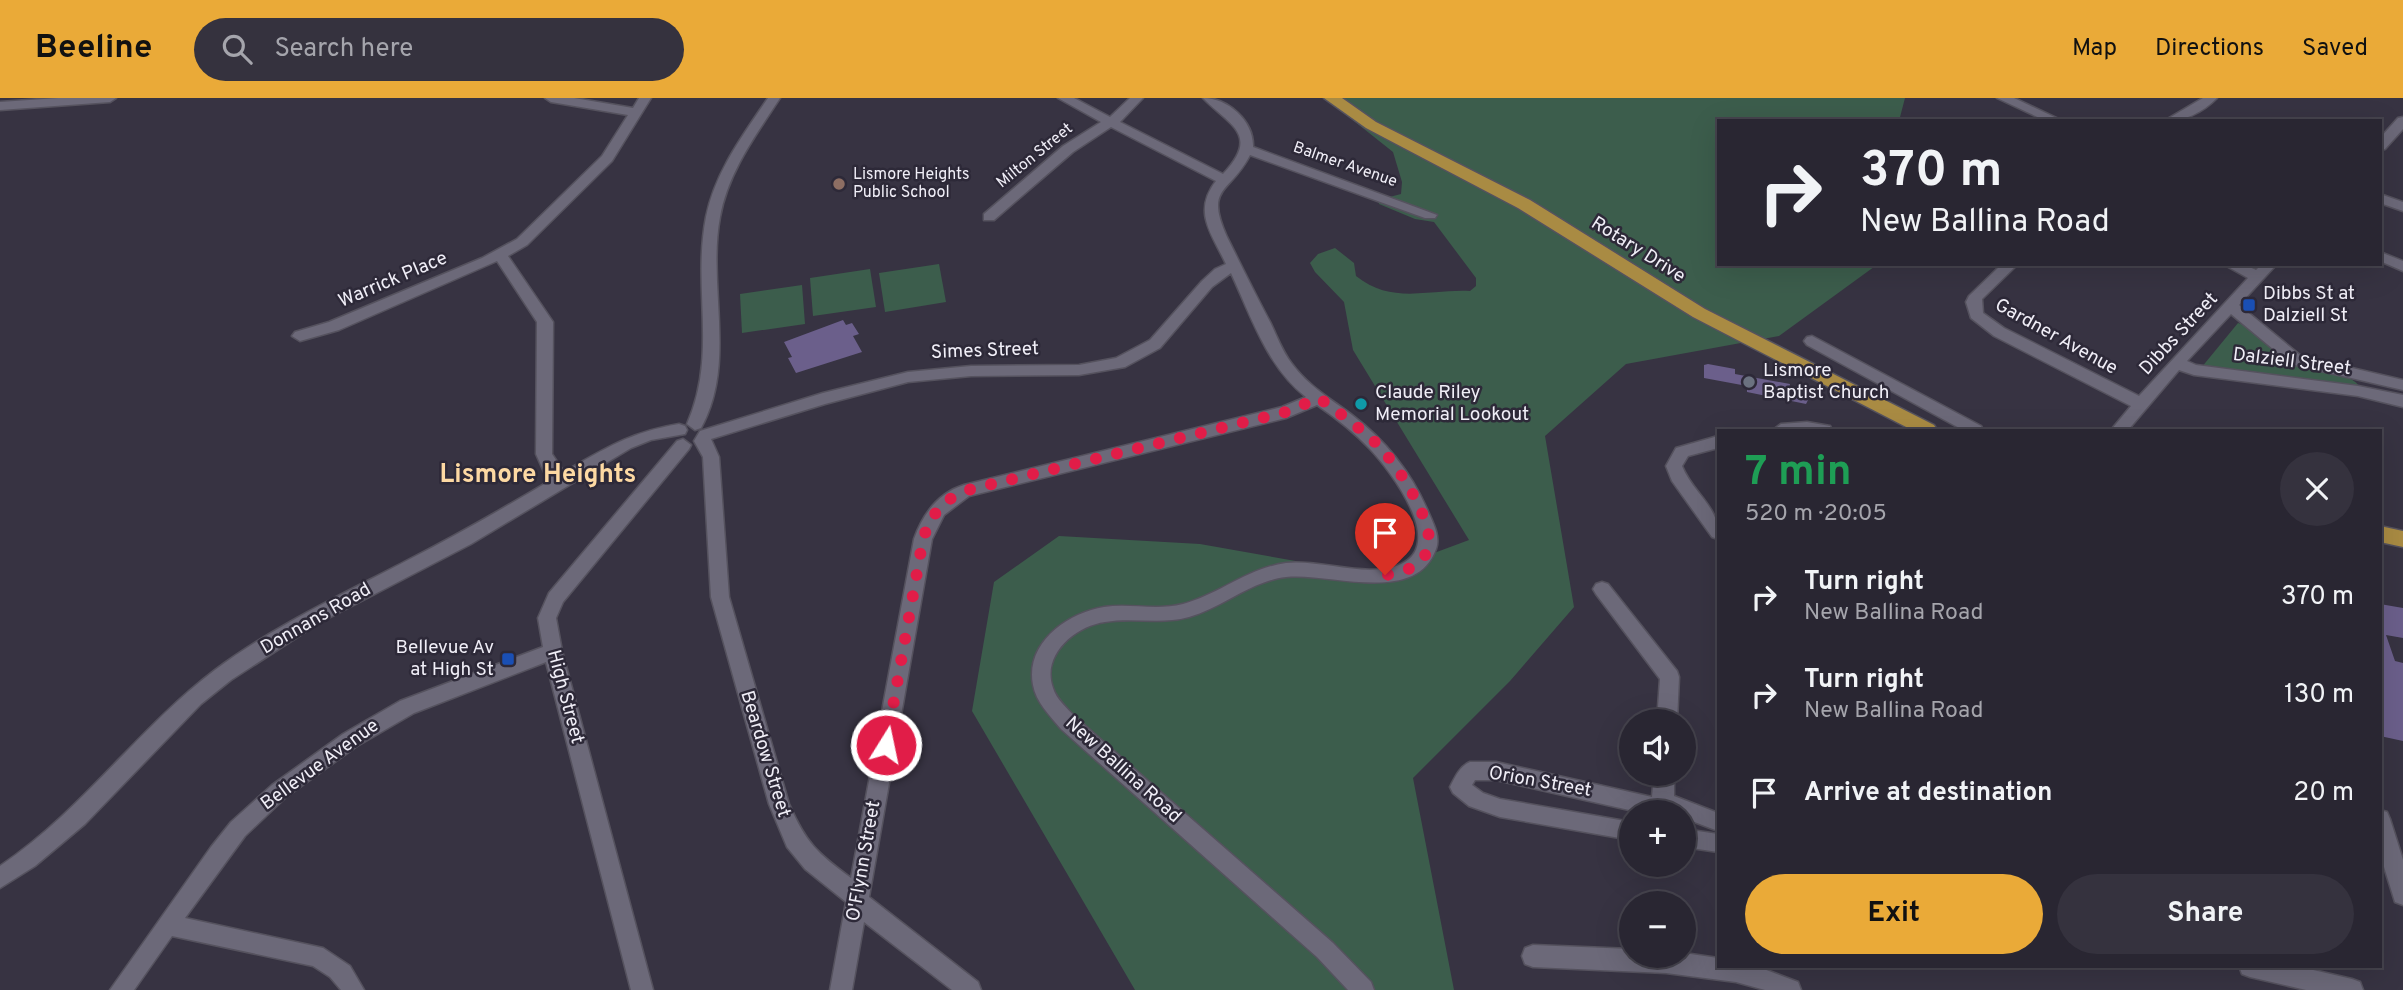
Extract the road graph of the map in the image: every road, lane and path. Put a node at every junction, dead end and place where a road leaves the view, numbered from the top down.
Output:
1 (110, 98) edge
2 (551, 98) edge
3 (645, 98) edge
4 (774, 98) edge
5 (1064, 98) edge
6 (1138, 98) edge
7 (1209, 98) edge
8 (1332, 98) edge
9 (2003, 98) edge
10 (2211, 98) edge
11 (0, 106) edge
12 (636, 112) junction
13 (2052, 119) edge
14 (2174, 119) edge
15 (1111, 121) junction
16 (2403, 121) edge
17 (2382, 144) edge
18 (1248, 150) junction
19 (1224, 180) junction
20 (2382, 199) edge
21 (2403, 207) edge
22 (1430, 215) dead end
23 (989, 216) dead end
24 (500, 255) junction
25 (2382, 257) edge
26 (1234, 266) junction
27 (2009, 266) edge
28 (2234, 266) edge
29 (2268, 266) edge
30 (2403, 266) edge
31 (2258, 277) junction
32 (2231, 306) junction
33 (300, 336) dead end
34 (1812, 341) dead end
35 (2176, 363) junction
36 (2403, 385) edge
37 (1319, 398) junction
38 (2403, 401) edge
39 (2141, 404) junction
40 (1794, 429) edge
41 (1816, 429) edge
42 (1925, 429) edge
43 (1973, 429) edge
44 (2120, 429) edge
45 (693, 435) junction
46 (1717, 442) edge
47 (563, 481) junction
48 (1717, 531) edge
49 (2382, 534) edge
50 (2403, 539) edge
51 (1602, 589) dead end
52 (553, 651) junction
53 (1668, 709) edge
54 (1623, 800) edge
55 (1696, 814) edge
56 (1717, 822) edge
57 (2382, 826) edge
58 (1619, 829) edge
59 (1696, 835) edge
60 (1713, 842) edge
61 (0, 878) edge
62 (2403, 895) edge
63 (858, 899) junction
64 (168, 925) junction
65 (1533, 956) dead end
66 (2259, 968) edge
67 (121, 990) edge
68 (353, 990) edge
69 (642, 990) edge
70 (841, 990) edge
71 (970, 990) edge
72 (1363, 990) edge
73 (1790, 990) edge
74 (2353, 990) edge

1 - 11 street
2 - 12 street
3 - 12 street, Warrick Place
4 - 45 street, High Street
5 - 15 street
6 - 15 street, Milton Street
7 - 18 street
8 - 42 main road, Rotary Drive
9 - 13 street
10 - 14 street
12 - 24 street, Warrick Place
15 - 19 street
15 - 23 street, Milton Street
16 - 17 street
18 - 19 street, New Ballina Road
18 - 22 street, Balmer Avenue
19 - 26 street, New Ballina Road
20 - 21 street
24 - 33 street, Warrick Place
24 - 47 street
25 - 30 street
26 - 37 street, New Ballina Road
26 - 45 street, Simes Street
27 - 39 street, Gardner Avenue
28 - 31 street
29 - 31 street, Dibbs Street
31 - 32 street, Dibbs Street
32 - 35 street, Dibbs Street
32 - 36 street, Dalziell Street
34 - 43 street
35 - 38 street, Dalziell Street
35 - 39 street, Dibbs Street
37 - 63 street, O'Flynn Street
37 - 72 street, New Ballina Road
39 - 44 street, Dibbs Street
40 - 41 street
45 - 47 street, Donnans Road
45 - 52 street, High Street
45 - 63 street, Beardow Street
46 - 48 street
47 - 61 street, Donnans Road
49 - 50 main road
51 - 53 street
52 - 64 street, Bellevue Avenue
52 - 69 street, High Street
54 - 58 street, Orion Street
55 - 56 street, Orion Street
57 - 62 street
59 - 60 street
63 - 70 street, O'Flynn Street
63 - 71 street, Beardow Street
64 - 67 street, Bellevue Avenue
64 - 68 street
65 - 73 street
66 - 74 street

